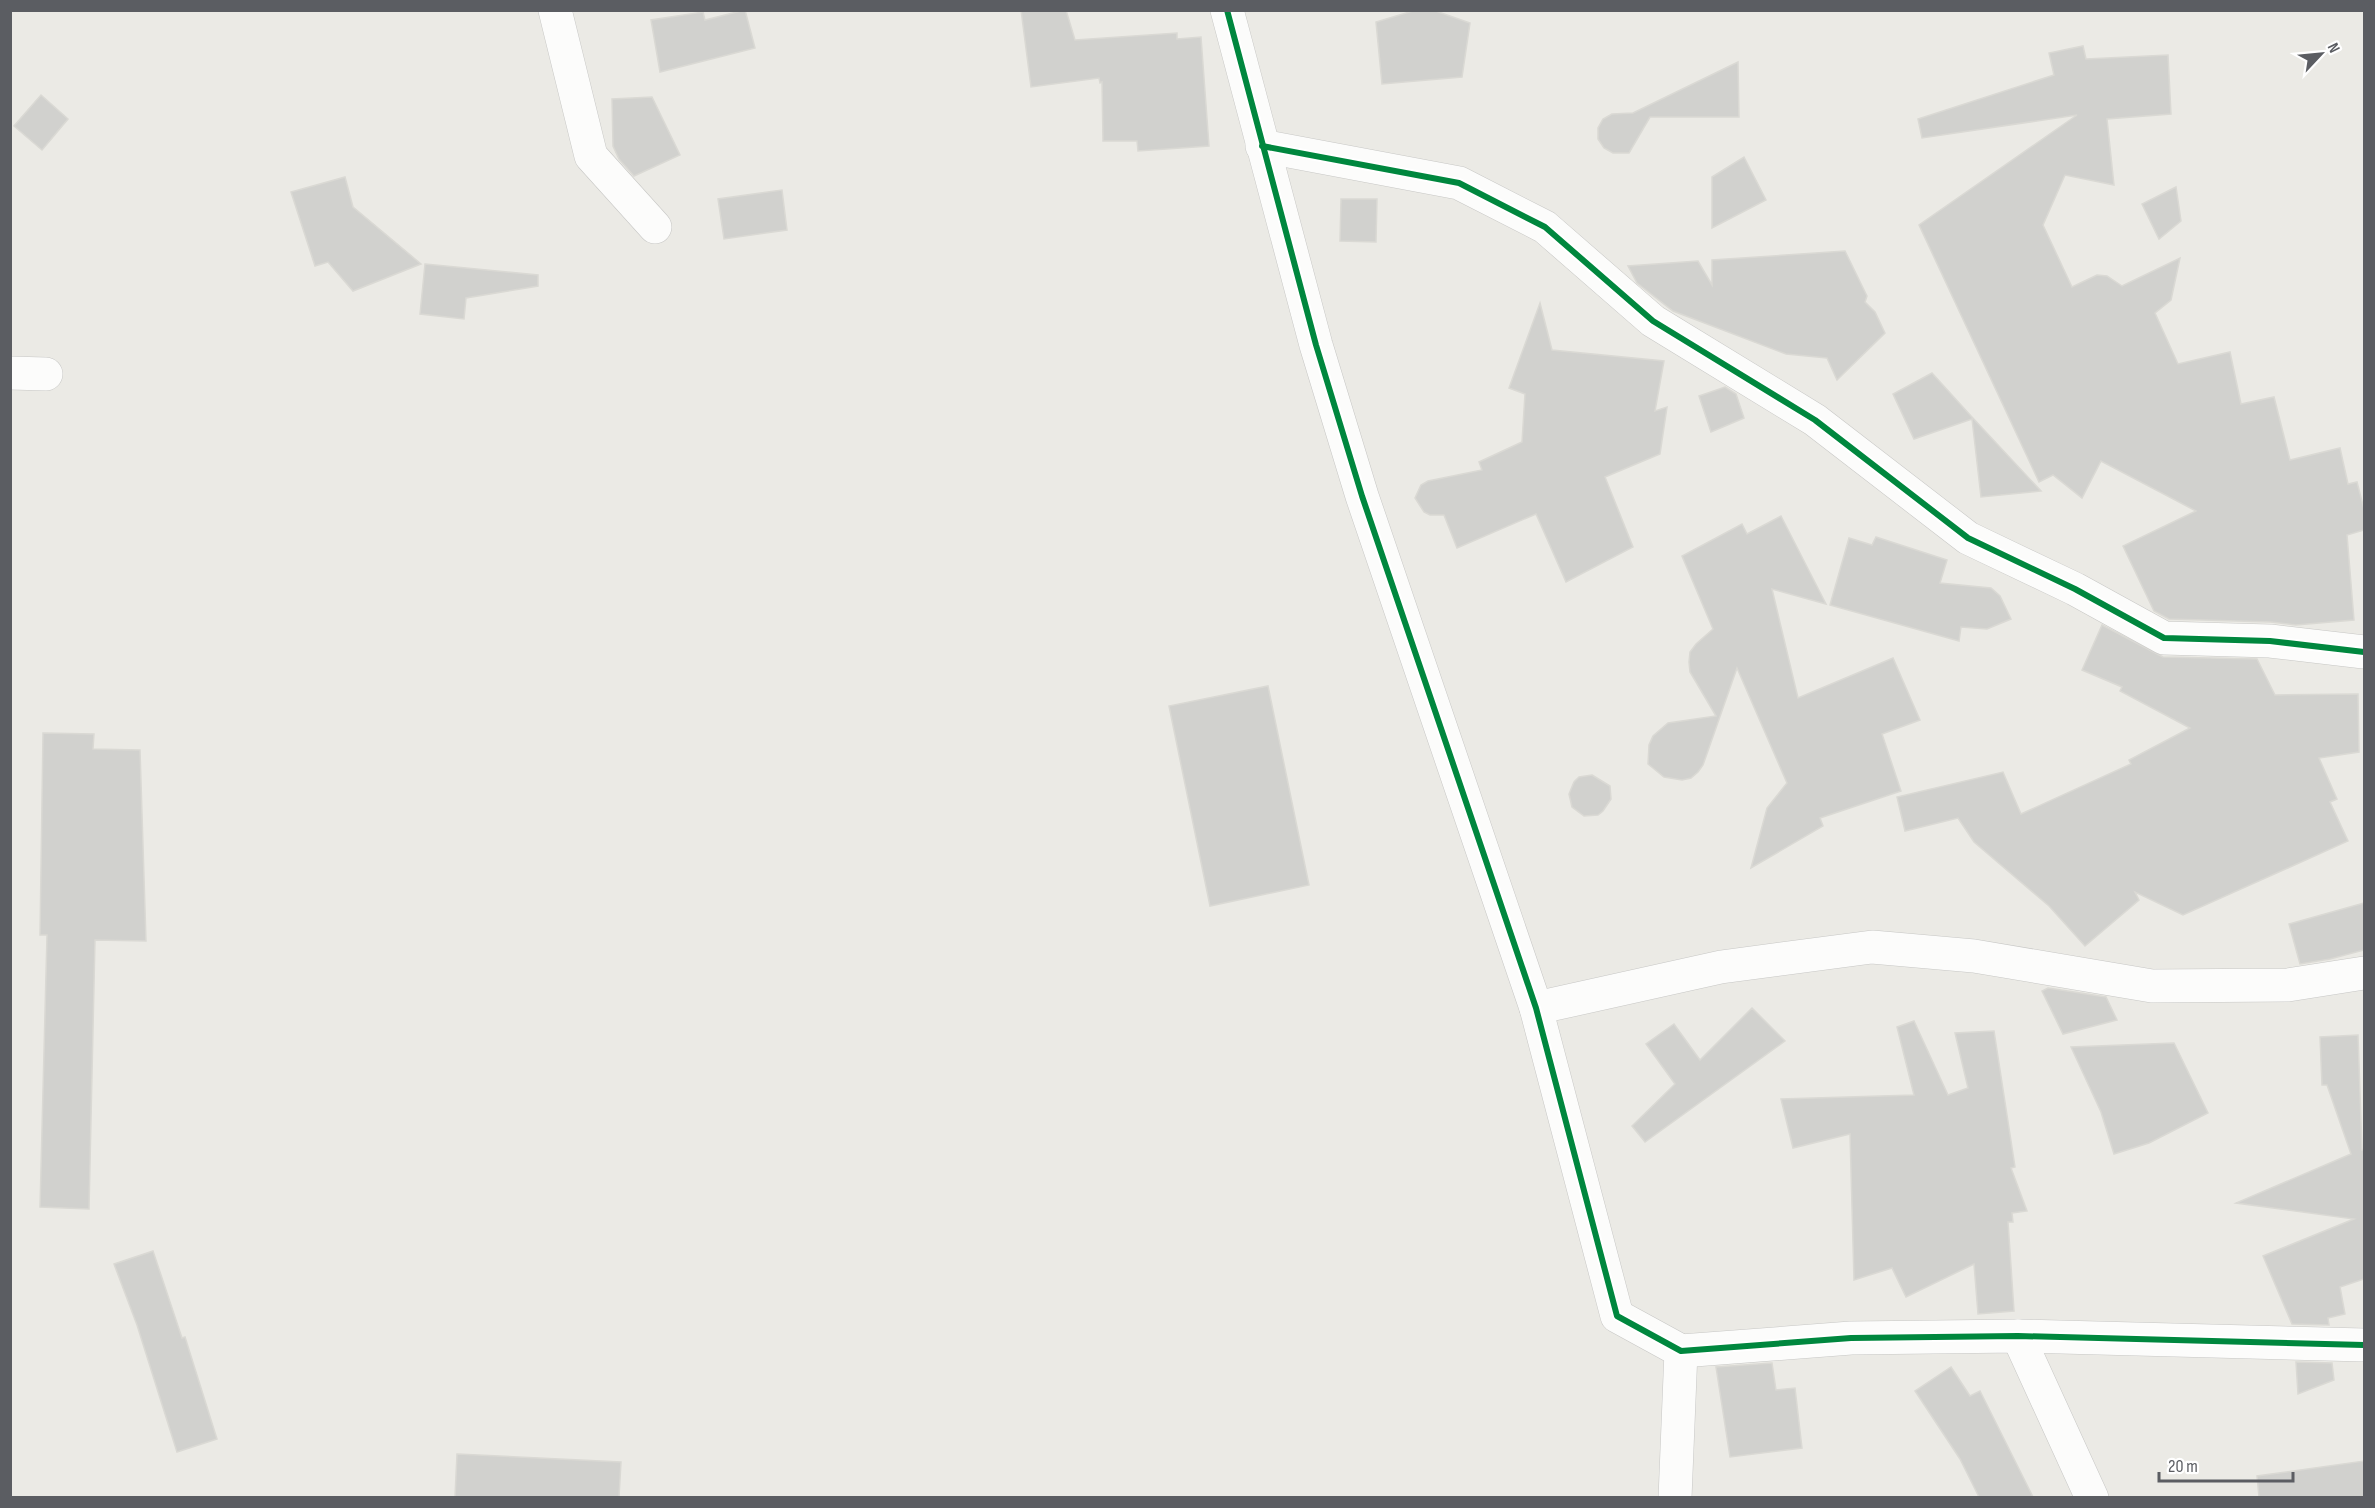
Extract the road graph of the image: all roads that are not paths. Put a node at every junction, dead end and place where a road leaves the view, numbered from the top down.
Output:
1 (555, 10) edge
2 (1227, 10) edge
3 (1262, 146) junction
4 (655, 227) dead end
5 (10, 373) edge
6 (46, 374) dead end
7 (2364, 651) edge
8 (2364, 973) edge
9 (1536, 1008) junction
10 (2018, 1336) junction
11 (2364, 1345) edge
12 (1681, 1351) junction
13 (1675, 1497) edge
14 (2092, 1497) edge

1 - 4 street
2 - 3 street
3 - 7 street
3 - 9 street
5 - 6 street
8 - 9 street
9 - 12 street
10 - 11 street
10 - 12 street
10 - 14 street
12 - 13 street

